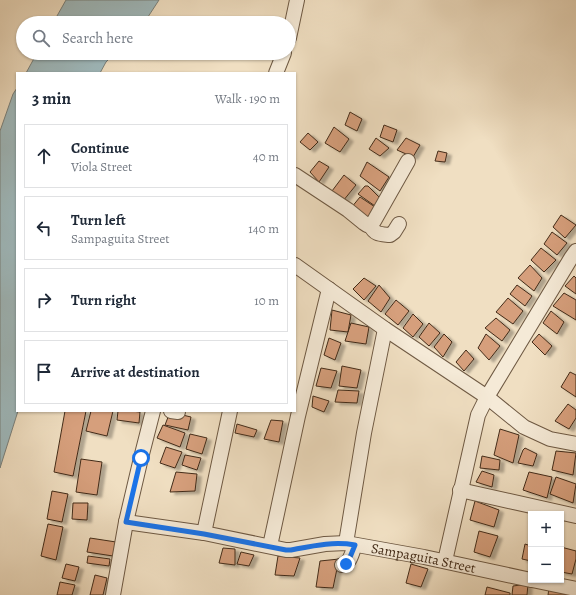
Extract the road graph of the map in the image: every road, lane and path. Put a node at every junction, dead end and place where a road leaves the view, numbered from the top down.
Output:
1 (297, 0) edge
2 (294, 16) edge
3 (281, 60) edge
4 (276, 72) edge
5 (408, 161) dead end
6 (296, 176) edge
7 (399, 224) dead end
8 (370, 225) junction
9 (576, 251) edge
10 (296, 266) edge
11 (329, 289) junction
12 (385, 328) junction
13 (487, 397) junction
14 (153, 412) edge
15 (230, 412) edge
16 (576, 444) edge
17 (460, 490) junction
18 (576, 516) edge
19 (126, 522) junction
20 (204, 534) junction
21 (351, 544) junction
22 (270, 546) junction
23 (445, 561) junction
24 (342, 565) dead end
25 (528, 579) edge
26 (547, 583) edge
27 (576, 589) edge
28 (114, 595) edge

1 - 2 street
3 - 4 street
5 - 8 street
6 - 8 street
7 - 8 street
9 - 13 street
10 - 11 street
11 - 12 street
11 - 22 street
12 - 13 street
12 - 21 street
13 - 16 street
13 - 17 street
14 - 19 street
15 - 20 street
17 - 18 street
17 - 23 street
19 - 20 street, Sampaguita Street
19 - 28 street
20 - 22 street, Sampaguita Street
21 - 22 street, Sampaguita Street
21 - 23 street, Sampaguita Street
21 - 24 street
23 - 25 street, Sampaguita Street
26 - 27 street, Sampaguita Street

